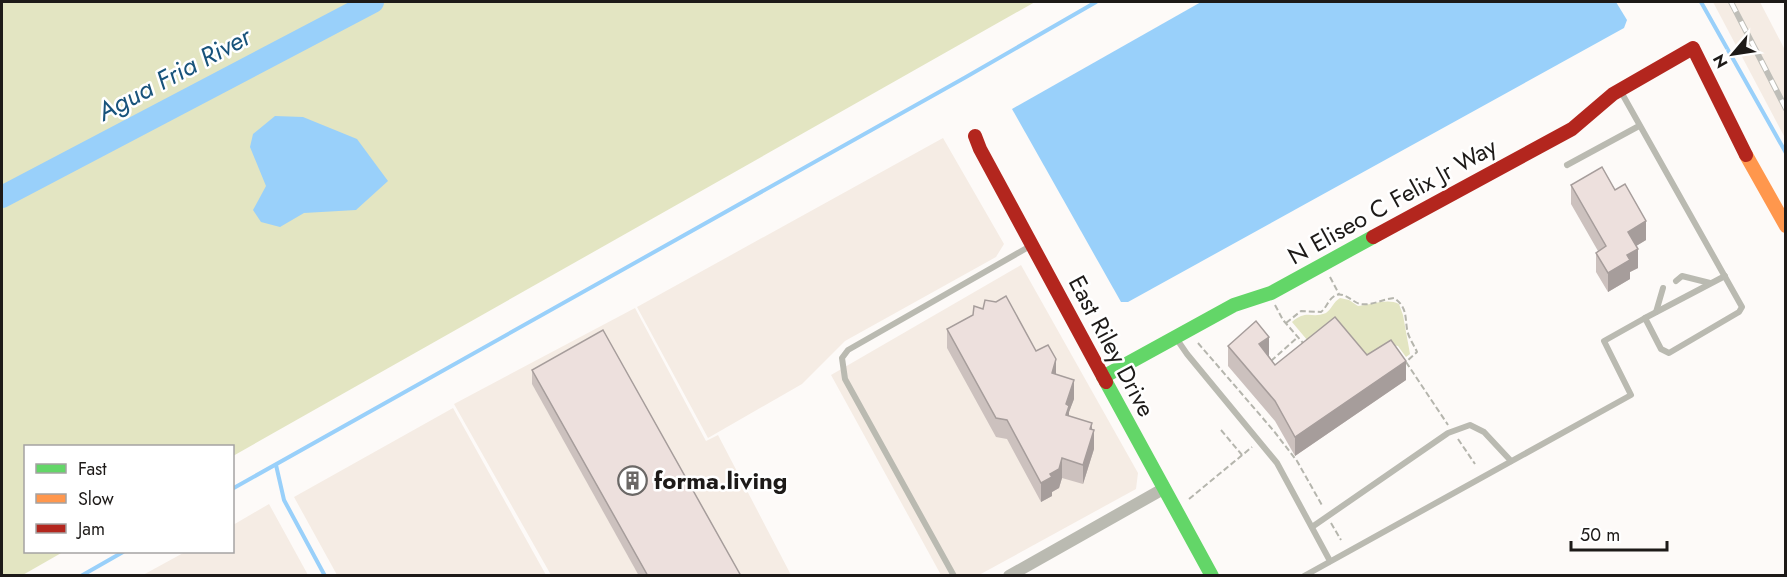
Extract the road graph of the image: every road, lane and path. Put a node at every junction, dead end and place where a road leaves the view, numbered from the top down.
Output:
1 (1620, 90) junction
2 (1639, 126) junction
3 (975, 136) dead end
4 (1567, 165) dead end
5 (1785, 226) edge
6 (1032, 245) junction
7 (1329, 275) dead end
8 (1725, 276) junction
9 (1676, 281) dead end
10 (1711, 284) junction
11 (1663, 288) dead end
12 (1339, 294) junction
13 (1274, 303) dead end
14 (1656, 312) junction
15 (1645, 318) junction
16 (1286, 323) junction
17 (1175, 336) junction
18 (1298, 337) junction
19 (1194, 338) dead end
20 (1305, 345) edge
21 (1402, 356) edge
22 (1406, 362) junction
23 (1266, 364) edge
24 (1104, 377) junction
25 (1221, 430) dead end
26 (1273, 430) junction
27 (1453, 431) junction
28 (1260, 441) junction
29 (1242, 455) junction
30 (1511, 461) junction
31 (1475, 464) dead end
32 (1163, 489) junction
33 (1190, 499) dead end
34 (1328, 517) junction
35 (1312, 527) junction
36 (1341, 540) dead end
37 (1330, 561) junction
38 (954, 576) edge
39 (1009, 576) edge
40 (1212, 576) edge
41 (1304, 576) edge

1 - 2 lane
1 - 5 street, N Eliseo C Felix Jr Way
1 - 17 street, N Eliseo C Felix Jr Way
2 - 4 lane
2 - 8 lane
3 - 6 street, East Riley Drive
6 - 24 street, East Riley Drive
6 - 38 lane
7 - 12 path
8 - 10 lane
8 - 15 lane
9 - 10 lane
10 - 14 lane
11 - 14 lane
12 - 16 path
12 - 22 path
13 - 16 path
14 - 15 lane
15 - 30 lane
16 - 18 path
17 - 24 street, N Eliseo C Felix Jr Way
17 - 28 lane
18 - 20 path
18 - 23 path
19 - 26 path
21 - 22 path
22 - 27 path
24 - 32 street, East Riley Drive
25 - 29 path
26 - 28 path
26 - 34 path
27 - 30 lane
27 - 31 path
27 - 34 lane
28 - 29 path
28 - 35 lane
29 - 33 path
30 - 37 lane
32 - 39 street
32 - 40 street, East Riley Drive
34 - 35 lane
34 - 36 path
35 - 37 lane
37 - 41 lane

